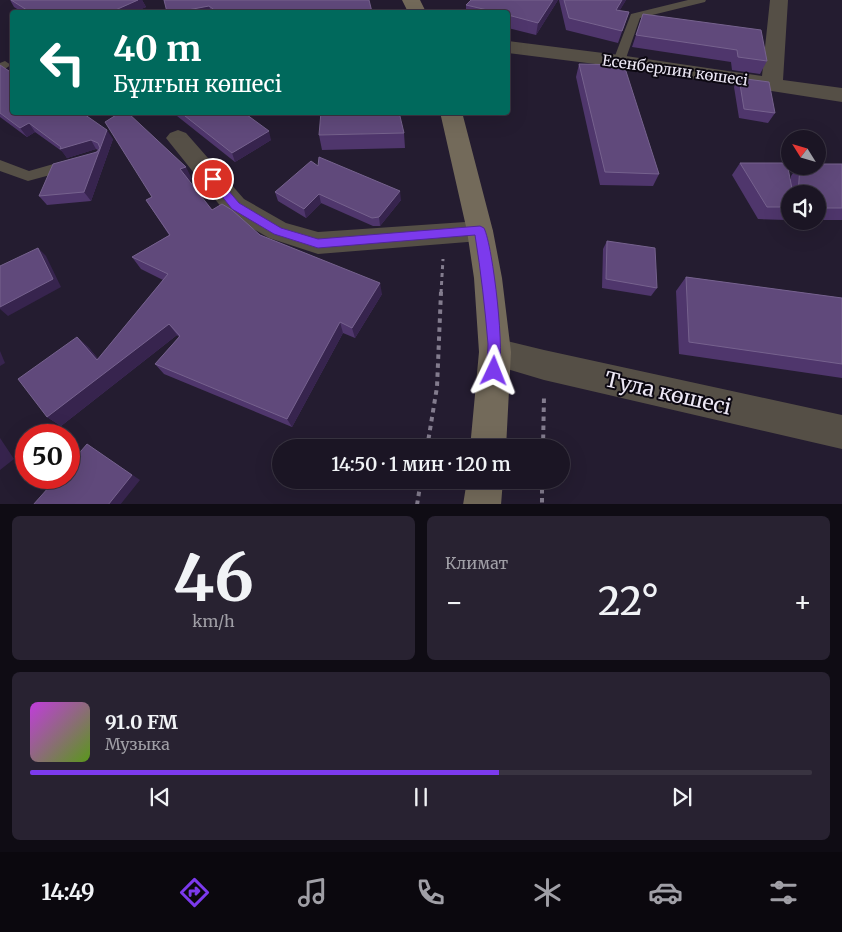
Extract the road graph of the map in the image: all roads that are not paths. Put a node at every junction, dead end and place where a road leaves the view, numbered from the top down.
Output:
1 (701, 0) edge
2 (779, 0) edge
3 (510, 47) edge
4 (619, 61) junction
5 (772, 83) junction
6 (842, 95) edge
7 (452, 115) edge
8 (178, 138) dead end
9 (88, 159) edge
10 (0, 165) edge
11 (480, 231) junction
12 (495, 352) junction
13 (842, 432) edge
14 (489, 439) edge
15 (484, 489) edge
16 (482, 504) edge

1 - 4 lane
2 - 5 street
3 - 4 street, Есенберлин көшесі
4 - 5 street, Есенберлин көшесі
5 - 6 street, Есенберлин көшесі
7 - 11 main road
8 - 11 street
9 - 10 lane
11 - 12 main road
12 - 13 street, Тула көшесі
12 - 14 main road
15 - 16 main road

